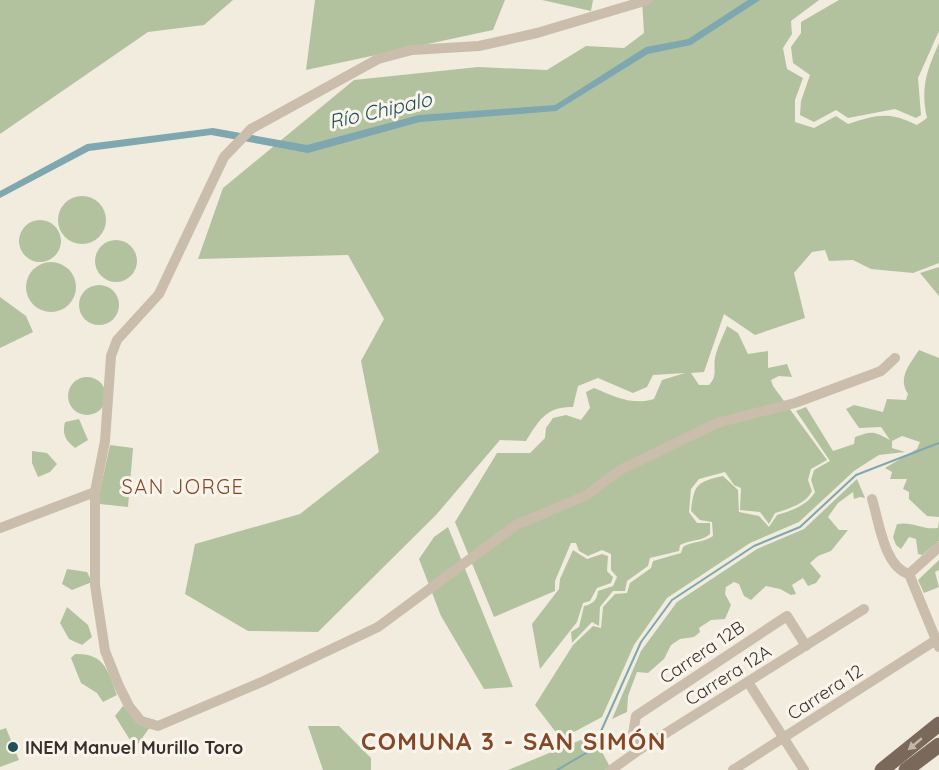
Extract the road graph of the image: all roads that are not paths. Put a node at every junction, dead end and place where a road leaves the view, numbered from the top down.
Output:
1 (648, 0) edge
2 (895, 358) dead end
3 (95, 492) junction
4 (872, 499) dead end
5 (0, 528) edge
6 (939, 547) edge
7 (909, 574) junction
8 (864, 609) dead end
9 (937, 644) edge
10 (806, 646) junction
11 (748, 682) junction
12 (939, 724) edge
13 (783, 739) junction
14 (939, 745) edge
15 (639, 750) junction
16 (889, 768) edge
17 (611, 770) edge
18 (732, 770) edge
19 (804, 770) edge
20 (906, 770) edge

1 - 3 street
2 - 3 street
3 - 5 street
4 - 7 street
6 - 7 street
7 - 9 street
8 - 10 street, Carrera 12A
9 - 13 street, Carrera 12
10 - 11 street, Carrera 12A
10 - 15 street, Carrera 12B
11 - 13 street
11 - 15 street, Carrera 12A
12 -> 16 main road
13 - 18 street, Carrera 12
13 - 19 street
14 - 20 main road
15 - 17 street, Carrera 12A

